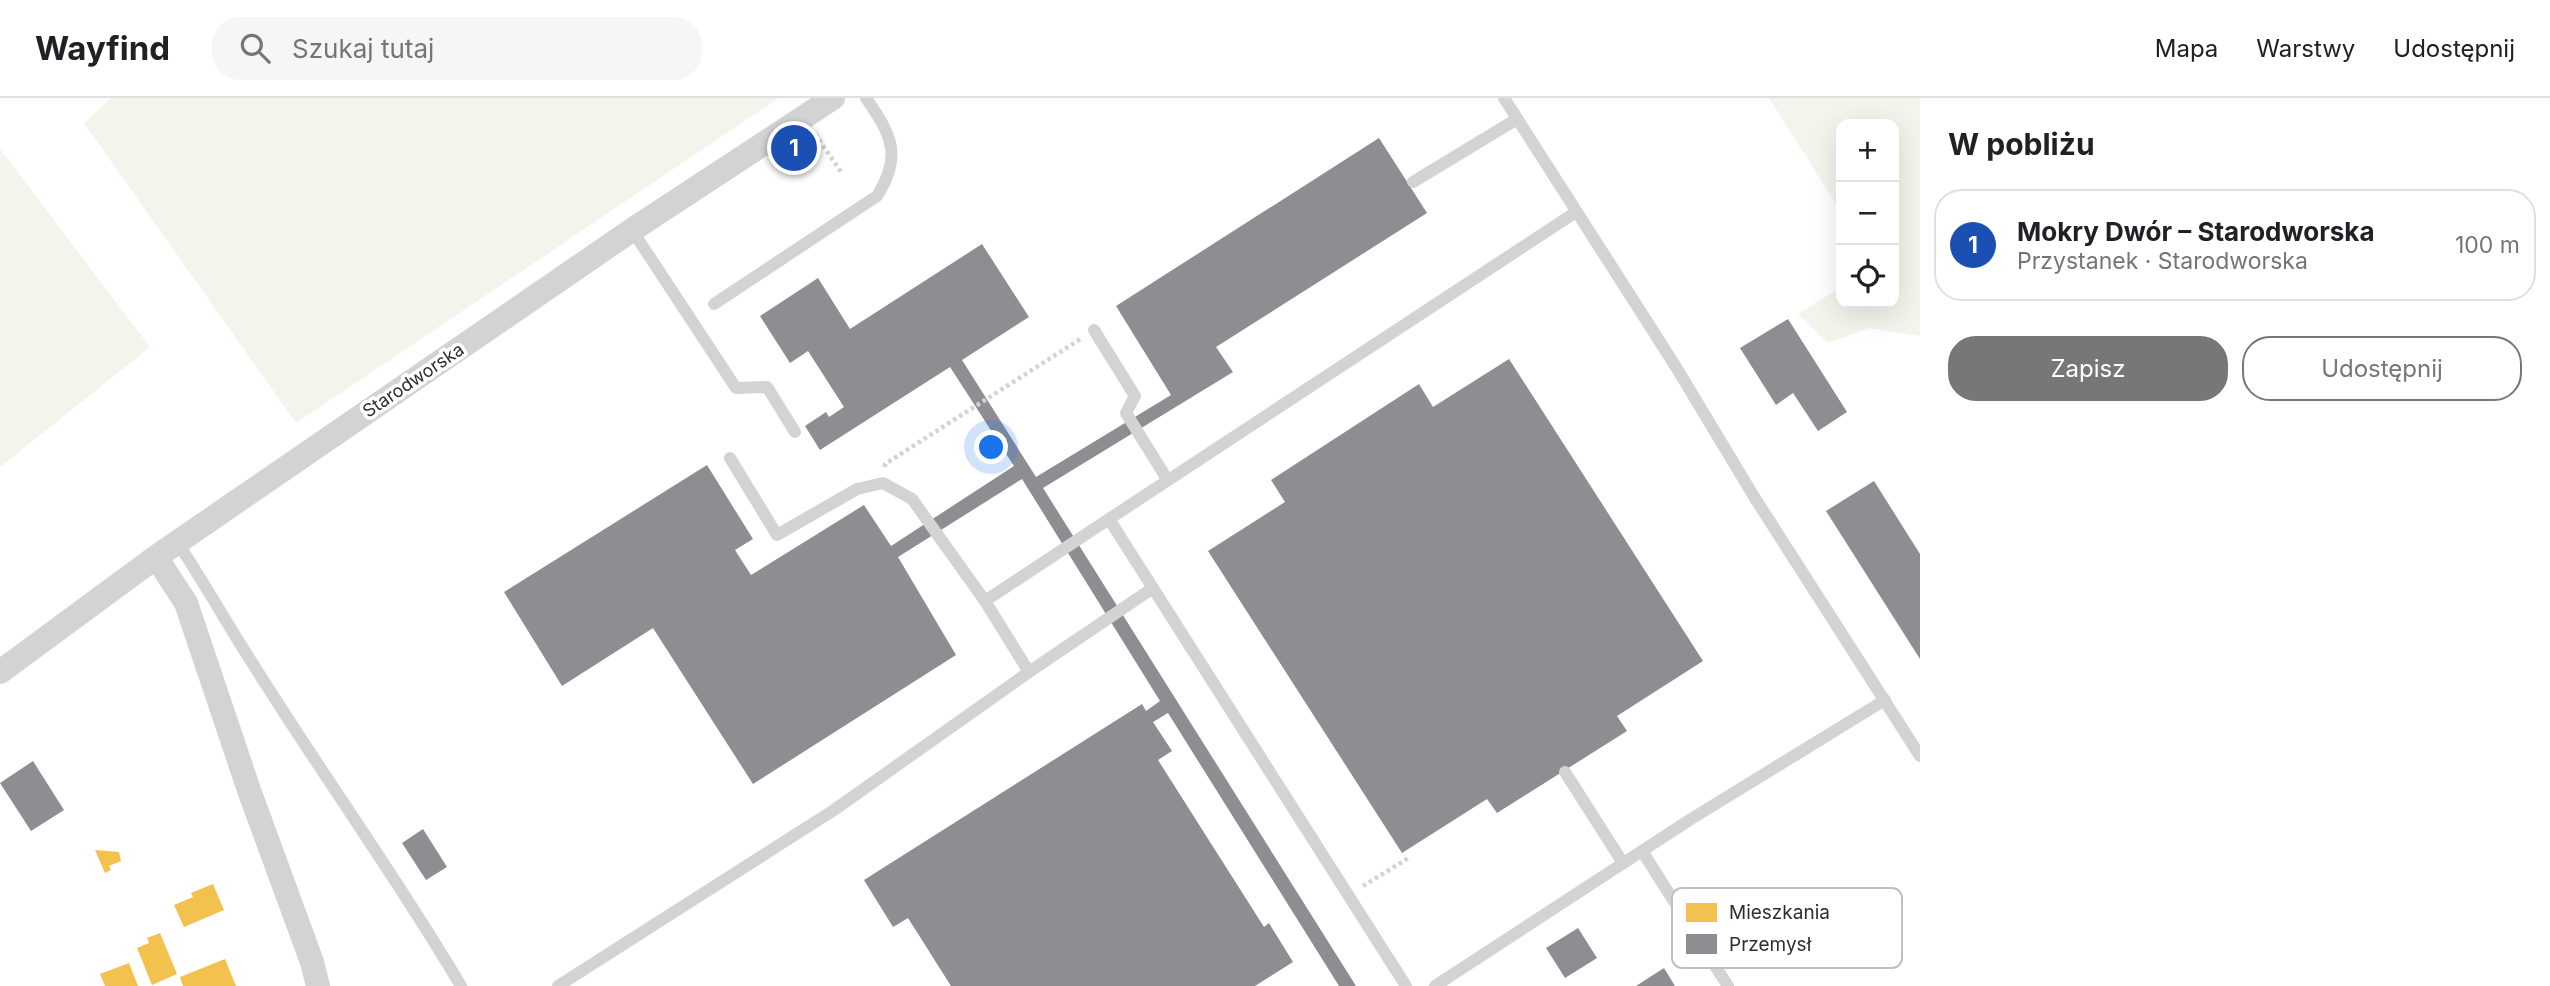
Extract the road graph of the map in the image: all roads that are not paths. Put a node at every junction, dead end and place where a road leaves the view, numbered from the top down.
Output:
1 (833, 98) edge
2 (866, 98) edge
3 (1504, 98) edge
4 (1517, 119) junction
5 (1413, 182) dead end
6 (1576, 212) junction
7 (632, 230) junction
8 (714, 304) dead end
9 (1094, 330) road end
10 (795, 432) dead end
11 (730, 458) dead end
12 (1167, 480) junction
13 (1109, 519) junction
14 (177, 542) junction
15 (156, 557) junction
16 (1153, 588) junction
17 (985, 601) junction
18 (0, 672) edge
19 (1029, 672) junction
20 (1885, 700) junction
21 (1920, 756) edge
22 (1565, 772) dead end
23 (1642, 851) junction
24 (1623, 863) junction
25 (1672, 898) edge
26 (1717, 968) edge
27 (318, 986) edge
28 (461, 986) edge
29 (558, 986) edge
30 (1406, 986) edge
31 (1435, 986) edge
32 (1728, 986) edge

1 - 7 street, Starodworska
2 - 8 lane
3 - 4 lane
4 - 5 lane
4 - 6 lane
6 - 12 lane
6 - 20 lane
7 - 10 lane
7 - 14 street, Starodworska
9 - 12 lane
11 - 17 lane
12 - 13 lane
13 - 16 lane
13 - 17 lane
14 - 15 street, Starodworska
14 - 28 lane
15 - 18 street, Starodworska
15 - 27 street
16 - 19 lane
16 - 30 lane
17 - 19 lane
19 - 29 lane
20 - 21 lane
20 - 23 lane
22 - 24 lane
23 - 24 lane
23 - 25 lane
24 - 31 lane
26 - 32 lane

